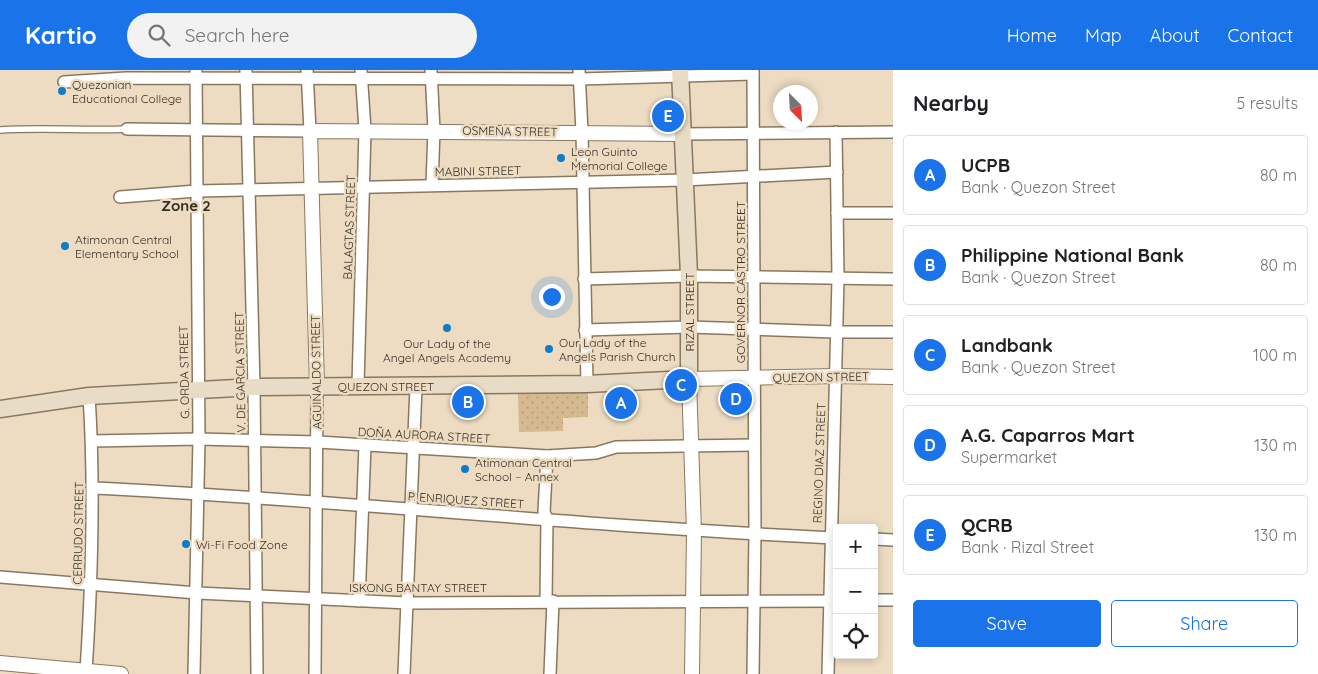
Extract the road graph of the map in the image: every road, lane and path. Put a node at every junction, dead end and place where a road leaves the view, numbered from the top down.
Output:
1 (753, 72) edge
2 (680, 73) edge
3 (196, 74) edge
4 (246, 74) edge
5 (307, 74) edge
6 (361, 74) edge
7 (580, 74) edge
8 (431, 75) edge
9 (64, 82) dead end
10 (127, 129) joint
11 (197, 129) junction
12 (0, 130) edge
13 (310, 130) junction
14 (365, 130) junction
15 (434, 130) junction
16 (248, 131) junction
17 (582, 132) junction
18 (754, 132) junction
19 (836, 132) junction
20 (893, 132) edge
21 (683, 134) junction
22 (837, 172) junction
23 (754, 176) junction
24 (685, 180) junction
25 (583, 182) junction
26 (432, 186) junction
27 (364, 187) junction
28 (311, 189) junction
29 (249, 190) junction
30 (196, 191) junction
31 (120, 196) dead end
32 (838, 213) junction
33 (893, 213) edge
34 (689, 276) junction
35 (753, 277) junction
36 (584, 279) junction
37 (838, 279) junction
38 (893, 280) edge
39 (689, 327) junction
40 (585, 330) junction
41 (754, 330) junction
42 (835, 332) junction
43 (893, 332) edge
44 (836, 376) junction
45 (893, 377) edge
46 (755, 378) junction
47 (689, 380) junction
48 (587, 384) junction
49 (358, 385) junction
50 (317, 386) junction
51 (254, 387) junction
52 (416, 387) junction
53 (198, 390) junction
54 (89, 396) junction
55 (0, 409) edge
56 (199, 439) junction
57 (92, 441) junction
58 (255, 441) junction
59 (318, 442) junction
60 (365, 445) junction
61 (754, 445) junction
62 (692, 446) junction
63 (414, 448) junction
64 (547, 456) junction
65 (94, 488) junction
66 (199, 493) junction
67 (256, 497) junction
68 (318, 502) junction
69 (363, 505) junction
70 (412, 510) junction
71 (544, 516) junction
72 (834, 524) edge
73 (694, 532) junction
74 (755, 533) junction
75 (833, 538) edge
76 (878, 539) edge
77 (893, 540) edge
78 (0, 577) edge
79 (92, 586) junction
80 (197, 593) junction
81 (256, 596) junction
82 (316, 600) junction
83 (878, 600) edge
84 (893, 600) edge
85 (359, 601) junction
86 (545, 601) junction
87 (692, 602) junction
88 (754, 602) junction
89 (833, 602) edge
90 (408, 603) junction
91 (0, 663) edge
92 (86, 670) junction
93 (121, 674) edge
94 (194, 674) edge
95 (257, 674) edge
96 (315, 674) edge
97 (404, 674) edge
98 (550, 674) edge
99 (692, 674) edge
100 (753, 674) edge
101 (828, 674) edge

1 - 2 street
1 - 18 street, GOVERNOR CASTRO STREET
2 - 7 street
2 - 21 main road, RIZAL STREET
3 - 4 street
3 - 9 street
3 - 11 street, G. ORDA STREET
4 - 5 street
4 - 16 street, V. DE GARCIA STREET
5 - 6 street
5 - 13 street, AGUINALDO STREET
6 - 8 street
6 - 14 street, BALAGTAS STREET
7 - 8 street
7 - 17 street
8 - 15 street
10 - 11 street, OSMEÑA STREET
10 - 12 lane
11 - 16 street, OSMEÑA STREET
11 - 30 street, G. ORDA STREET
13 - 14 street, OSMEÑA STREET
13 - 16 street, OSMEÑA STREET
13 - 28 street, AGUINALDO STREET
14 - 15 street, OSMEÑA STREET
14 - 27 street, BALAGTAS STREET
15 - 17 street, OSMEÑA STREET
15 - 26 street
16 - 29 street, V. DE GARCIA STREET
17 - 21 street, OSMEÑA STREET
17 - 25 street
18 - 19 street, OSMEÑA STREET
18 - 21 street, OSMEÑA STREET
18 - 23 street, GOVERNOR CASTRO STREET
19 - 20 street, OSMEÑA STREET
19 - 22 street, REGINO DIAZ STREET
21 - 24 main road, RIZAL STREET
22 - 23 street, MABINI STREET
22 - 32 street, REGINO DIAZ STREET
23 - 24 street, MABINI STREET
23 - 35 street, GOVERNOR CASTRO STREET
24 - 25 street, MABINI STREET
24 - 34 main road, RIZAL STREET
25 - 26 street, MABINI STREET
25 - 36 street
26 - 27 street, MABINI STREET
27 - 28 street, MABINI STREET
27 - 49 street, BALAGTAS STREET
28 - 29 street, MABINI STREET
28 - 50 street, AGUINALDO STREET
29 - 30 street, MABINI STREET
29 - 51 street, V. DE GARCIA STREET
30 - 31 street, MABINI STREET
30 - 53 street, G. ORDA STREET
32 - 33 street
32 - 37 street, REGINO DIAZ STREET
34 - 35 street
34 - 36 street
34 - 39 main road, RIZAL STREET
35 - 37 street
35 - 41 street, GOVERNOR CASTRO STREET
36 - 40 street
37 - 38 street
37 - 42 street, REGINO DIAZ STREET
39 - 40 street
39 - 41 street
39 - 47 main road, RIZAL STREET
40 - 48 street
41 - 42 street
41 - 46 street, GOVERNOR CASTRO STREET
42 - 43 street
42 - 44 street, REGINO DIAZ STREET
44 - 45 street, QUEZON STREET
44 - 46 street, QUEZON STREET
44 - 72 street, REGINO DIAZ STREET
46 - 47 street, QUEZON STREET
46 - 61 street, GOVERNOR CASTRO STREET
47 - 48 main road, QUEZON STREET
47 - 62 street, RIZAL STREET
48 - 52 main road, QUEZON STREET
49 - 50 main road, QUEZON STREET
49 - 52 main road, QUEZON STREET
50 - 51 main road, QUEZON STREET
50 - 59 street, AGUINALDO STREET
51 - 53 main road, QUEZON STREET
51 - 58 street, V. DE GARCIA STREET
52 - 63 street
53 - 54 main road, QUEZON STREET
53 - 56 street, G. ORDA STREET
54 - 55 main road, QUEZON STREET
54 - 57 street, CERRUDO STREET
56 - 57 street, DOÑA AURORA STREET
56 - 58 street, DOÑA AURORA STREET
56 - 66 street, G. ORDA STREET
57 - 65 street, CERRUDO STREET
58 - 59 street, DOÑA AURORA STREET
58 - 67 street, V. DE GARCIA STREET
59 - 60 street, DOÑA AURORA STREET
59 - 68 street, AGUINALDO STREET
60 - 63 street, DOÑA AURORA STREET
60 - 69 street
61 - 62 street, DOÑA AURORA STREET
61 - 74 street, GOVERNOR CASTRO STREET
62 - 64 street, DOÑA AURORA STREET
62 - 73 street, RIZAL STREET
63 - 64 street, DOÑA AURORA STREET
63 - 70 street
64 - 71 street
65 - 66 street, P. ENRIQUEZ STREET
65 - 79 street, CERRUDO STREET
66 - 67 street, P. ENRIQUEZ STREET
66 - 80 street, G. ORDA STREET
67 - 68 street, P. ENRIQUEZ STREET
67 - 81 street, V. DE GARCIA STREET
68 - 69 street, P. ENRIQUEZ STREET
68 - 82 street, AGUINALDO STREET
69 - 70 street, P. ENRIQUEZ STREET
69 - 85 street
70 - 71 street, P. ENRIQUEZ STREET
70 - 90 street
71 - 73 street, P. ENRIQUEZ STREET
71 - 86 street
73 - 74 street, P. ENRIQUEZ STREET
73 - 87 street, RIZAL STREET
74 - 75 street, P. ENRIQUEZ STREET
74 - 88 street, GOVERNOR CASTRO STREET
76 - 77 street
78 - 79 street, ISKONG BANTAY STREET
79 - 80 street, ISKONG BANTAY STREET
79 - 92 street, CERRUDO STREET
80 - 81 street, ISKONG BANTAY STREET
80 - 94 street, G. ORDA STREET
81 - 82 street, ISKONG BANTAY STREET
81 - 95 street, V. DE GARCIA STREET
82 - 85 street, ISKONG BANTAY STREET
82 - 96 street, AGUINALDO STREET
83 - 84 street
85 - 90 street, ISKONG BANTAY STREET
86 - 87 street, ISKONG BANTAY STREET
86 - 90 street, ISKONG BANTAY STREET
86 - 98 street
87 - 88 street, ISKONG BANTAY STREET
87 - 99 street, RIZAL STREET
88 - 89 street, ISKONG BANTAY STREET
88 - 100 street, GOVERNOR CASTRO STREET
89 - 101 street, REGINO DIAZ STREET
90 - 97 street
91 - 92 street
92 - 93 street

